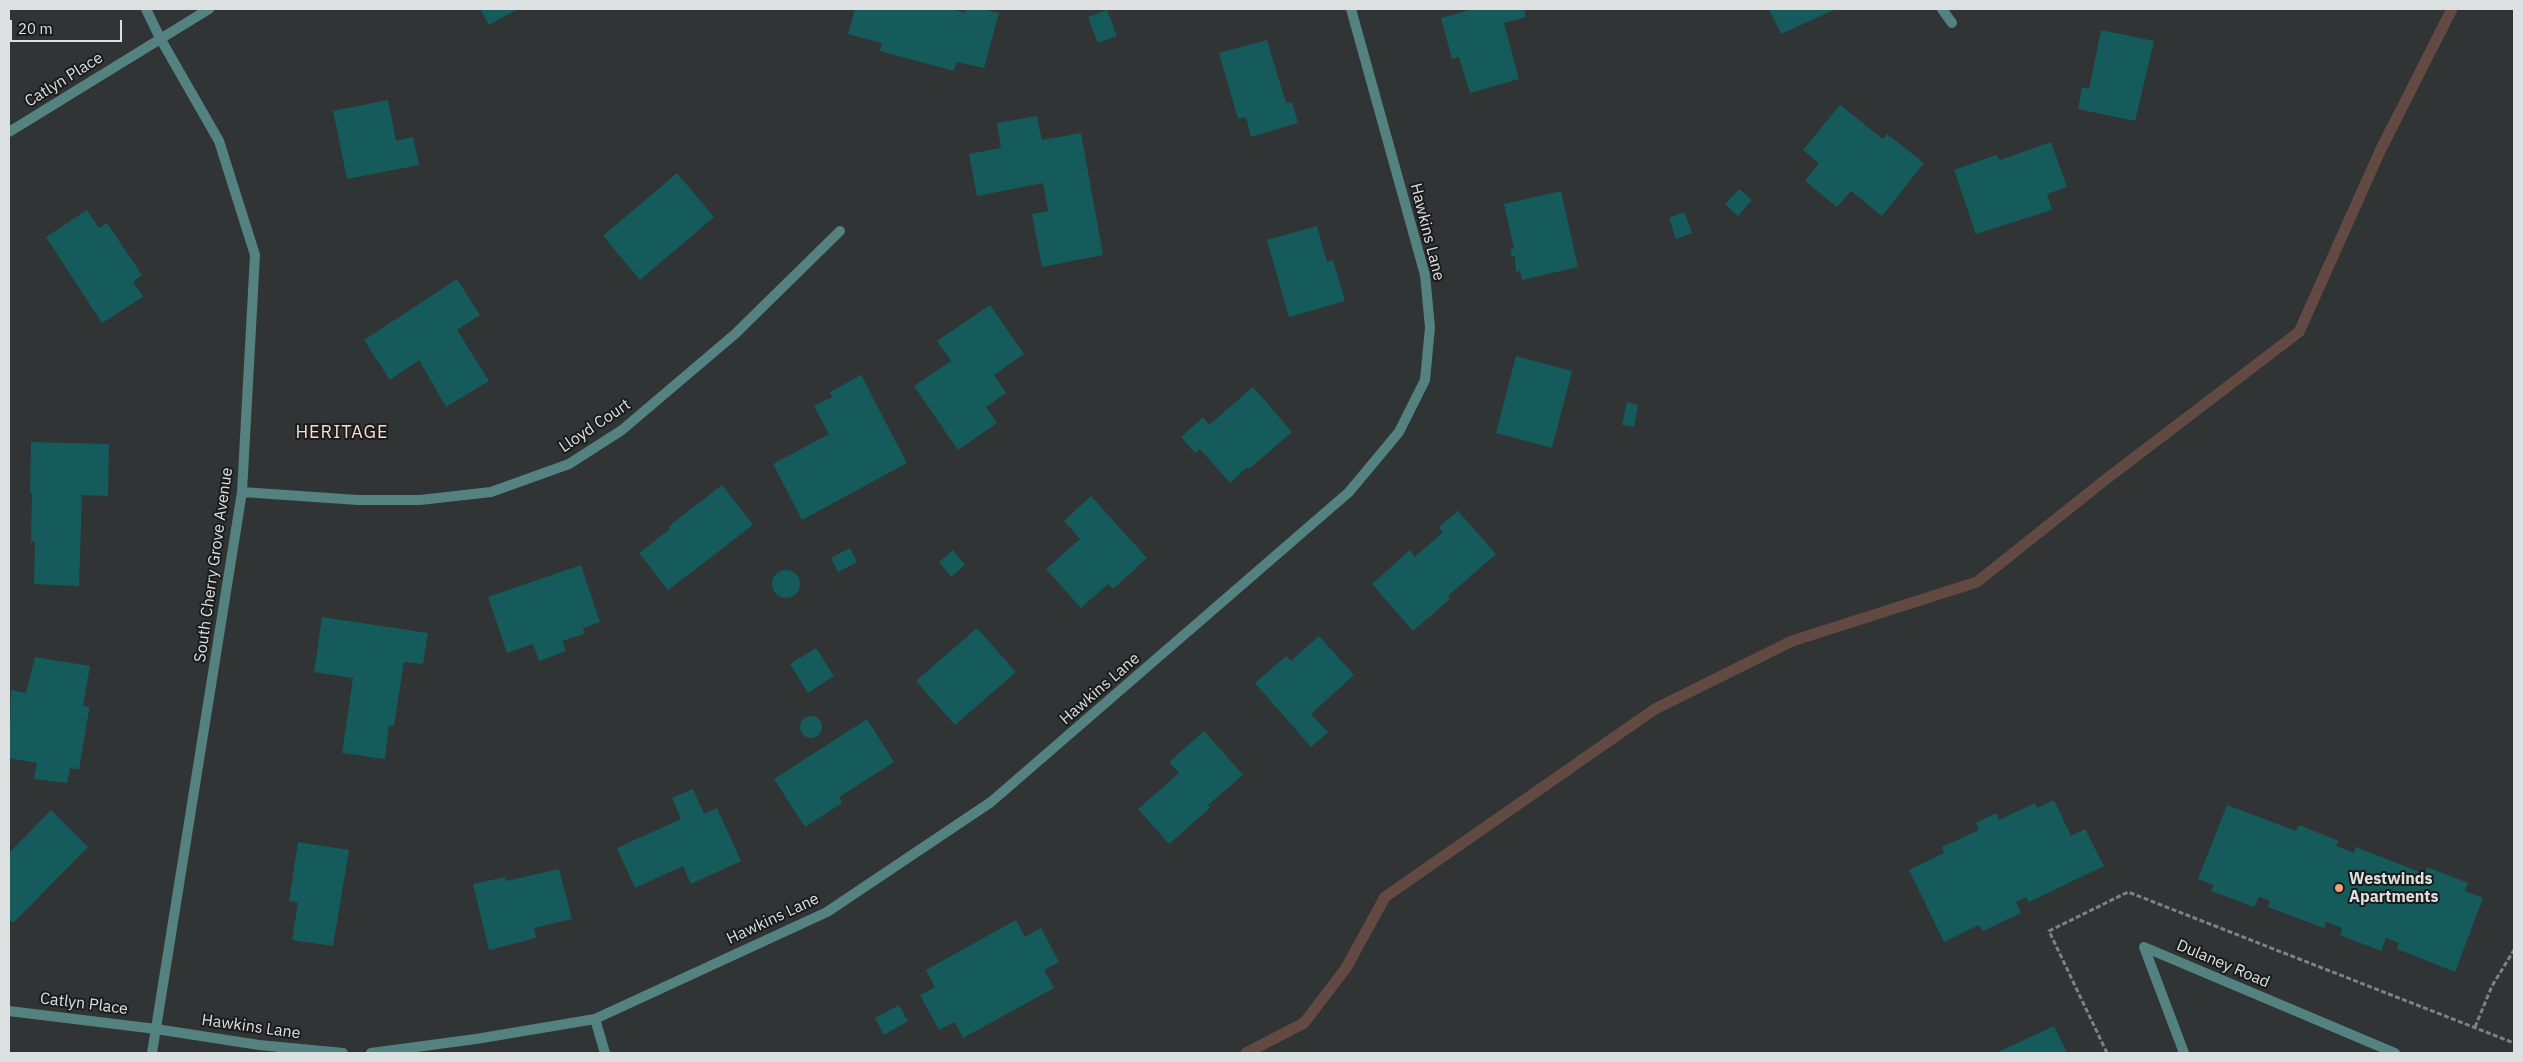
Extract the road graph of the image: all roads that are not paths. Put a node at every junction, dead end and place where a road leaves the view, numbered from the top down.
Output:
1 (146, 9) edge
2 (209, 9) edge
3 (1351, 9) edge
4 (1942, 9) edge
5 (1952, 23) dead end
6 (160, 38) junction
7 (9, 132) edge
8 (840, 232) dead end
9 (242, 492) junction
10 (9, 1011) edge
11 (595, 1019) junction
12 (156, 1029) junction
13 (152, 1053) edge
14 (343, 1053) edge
15 (371, 1053) edge
16 (605, 1053) edge
17 (2184, 1053) edge
18 (2395, 1053) edge

1 - 6 street, South Cherry Grove Avenue
2 - 6 street, Catlyn Place
3 - 11 street, Hawkins Lane
4 - 5 street
6 - 7 street, Catlyn Place
6 - 9 street, South Cherry Grove Avenue
8 - 9 street, Lloyd Court
9 - 12 street, South Cherry Grove Avenue
10 - 12 street, Catlyn Place
11 - 15 street, Hawkins Lane
11 - 16 street
12 - 13 street, South Cherry Grove Avenue
12 - 14 street, Hawkins Lane
17 - 18 street, Dulaney Road

